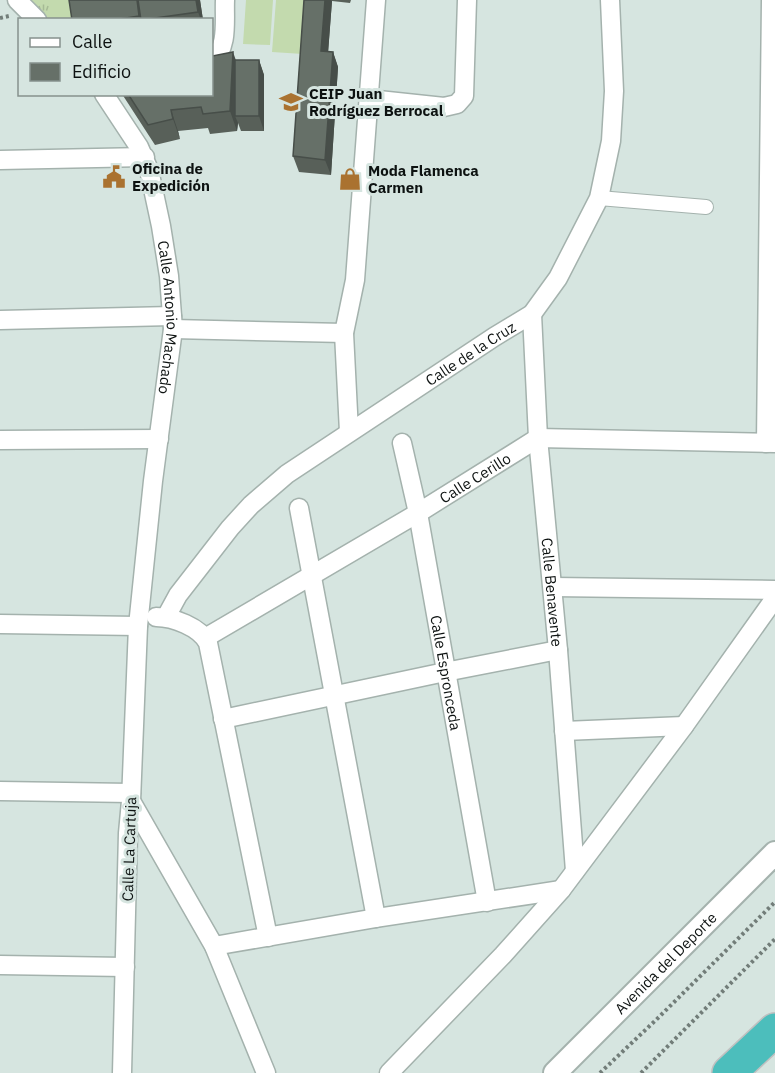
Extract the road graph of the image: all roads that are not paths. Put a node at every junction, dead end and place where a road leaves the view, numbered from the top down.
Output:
1 (17, 0) edge
2 (225, 0) edge
3 (376, 0) edge
4 (467, 0) edge
5 (610, 0) edge
6 (771, 0) edge
7 (35, 18) edge
8 (213, 59) edge
9 (105, 96) edge
10 (773, 98) edge
11 (369, 99) junction
12 (145, 157) junction
13 (0, 160) edge
14 (599, 198) junction
15 (706, 207) dead end
16 (772, 292) edge
17 (532, 314) junction
18 (0, 320) edge
19 (173, 322) junction
20 (344, 333) junction
21 (349, 432) junction
22 (538, 438) junction
23 (159, 439) junction
24 (0, 440) edge
25 (402, 443) dead end
26 (771, 443) edge
27 (299, 508) dead end
28 (418, 513) junction
29 (312, 575) junction
30 (553, 587) junction
31 (775, 590) edge
32 (775, 598) edge
33 (166, 617) junction
34 (139, 622) junction
35 (0, 624) edge
36 (205, 638) junction
37 (558, 651) junction
38 (445, 672) junction
39 (334, 695) junction
40 (223, 719) junction
41 (684, 726) junction
42 (564, 730) junction
43 (0, 791) edge
44 (131, 797) junction
45 (159, 850) junction
46 (775, 853) edge
47 (127, 855) junction
48 (575, 871) junction
49 (561, 890) junction
50 (487, 902) junction
51 (376, 918) junction
52 (268, 937) junction
53 (214, 946) junction
54 (0, 965) edge
55 (125, 967) junction
56 (775, 1030) edge
57 (122, 1073) edge
58 (266, 1073) edge
59 (388, 1073) edge
60 (555, 1073) edge
61 (729, 1073) edge

1 - 7 street
2 - 8 street
3 - 11 street
4 - 11 street
5 - 14 street, Calle de la Cruz
6 - 10 street
9 - 12 street, Calle Antonio Machado
10 - 16 street
11 - 20 street
12 - 13 street
12 - 19 street, Calle Antonio Machado
14 - 15 street
14 - 17 street, Calle de la Cruz
16 - 26 street
17 - 21 street, Calle de la Cruz
17 - 22 street, Calle Benavente
18 - 19 street
19 - 20 street
19 - 23 street, Calle Antonio Machado
20 - 21 street
21 - 33 street, Calle de la Cruz
22 - 26 street
22 - 28 street, Calle Cerillo
22 - 30 street, Calle Benavente
23 - 24 street
23 - 34 street, Calle Antonio Machado
25 - 28 street, Calle Espronceda
27 - 29 street
28 - 29 street, Calle Cerillo
28 - 38 street, Calle Espronceda
29 - 36 street, Calle Cerillo
29 - 39 street
30 - 31 street
30 - 37 street, Calle Benavente
32 - 41 street
33 - 34 street
33 - 36 street
34 - 35 street
34 - 44 street, Calle La Cartuja
36 - 40 street
37 - 38 street
37 - 42 street, Calle Benavente
38 - 39 street
38 - 50 street, Calle Espronceda
39 - 40 street
39 - 51 street
40 - 52 street
41 - 42 street
41 - 48 street
42 - 48 street, Calle Benavente
43 - 44 street
44 - 45 street
44 - 47 street, Calle La Cartuja
45 - 47 street
45 - 53 street
46 - 60 street, Avenida del Deporte
47 - 55 street, Calle La Cartuja
48 - 49 street
49 - 50 street
49 - 59 street
50 - 51 street
51 - 52 street
52 - 53 street
53 - 58 street
54 - 55 street
55 - 57 street, Calle La Cartuja
56 - 61 highway

